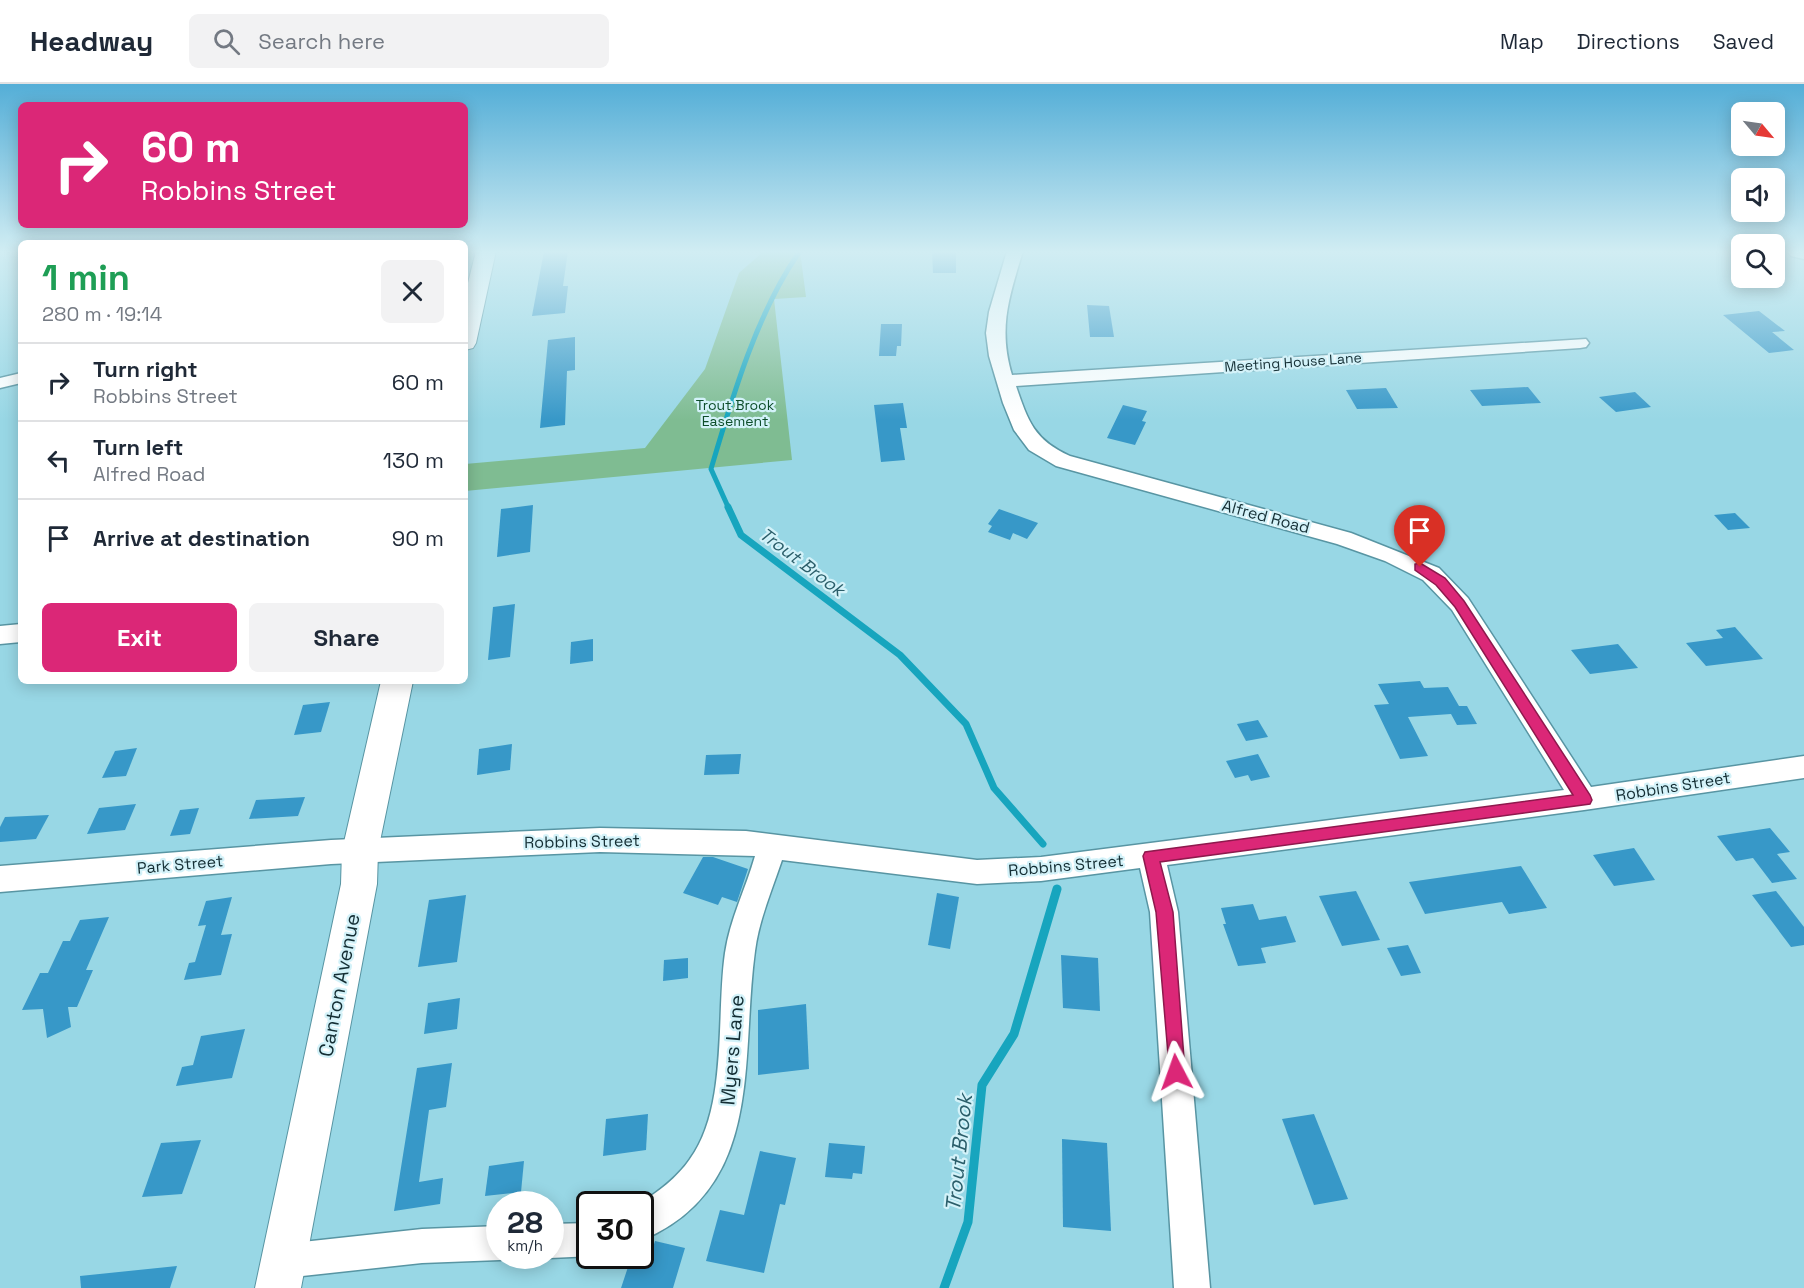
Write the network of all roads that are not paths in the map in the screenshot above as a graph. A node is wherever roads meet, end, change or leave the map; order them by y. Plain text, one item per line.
1 (999, 307) edge
2 (1580, 344) dead end
3 (18, 379) edge
4 (1006, 381) junction
5 (0, 383) edge
6 (18, 633) edge
7 (0, 635) edge
8 (396, 684) edge
9 (1804, 766) edge
10 (1584, 800) junction
11 (772, 846) junction
12 (360, 851) junction
13 (1151, 856) junction
14 (0, 879) edge
15 (654, 1216) edge
16 (486, 1244) edge
17 (281, 1274) edge
18 (1192, 1288) edge

1 - 4 street, Alfred Road
2 - 4 street, Meeting House Lane
3 - 5 street
4 - 10 street, Alfred Road
6 - 7 street
8 - 12 main road, Canton Avenue
9 - 10 street, Robbins Street
10 - 13 street, Robbins Street
11 - 12 street, Robbins Street
11 - 13 street, Robbins Street
11 - 15 street, Myers Lane
12 - 14 street, Park Street
12 - 17 main road, Canton Avenue
13 - 18 street
16 - 17 street

